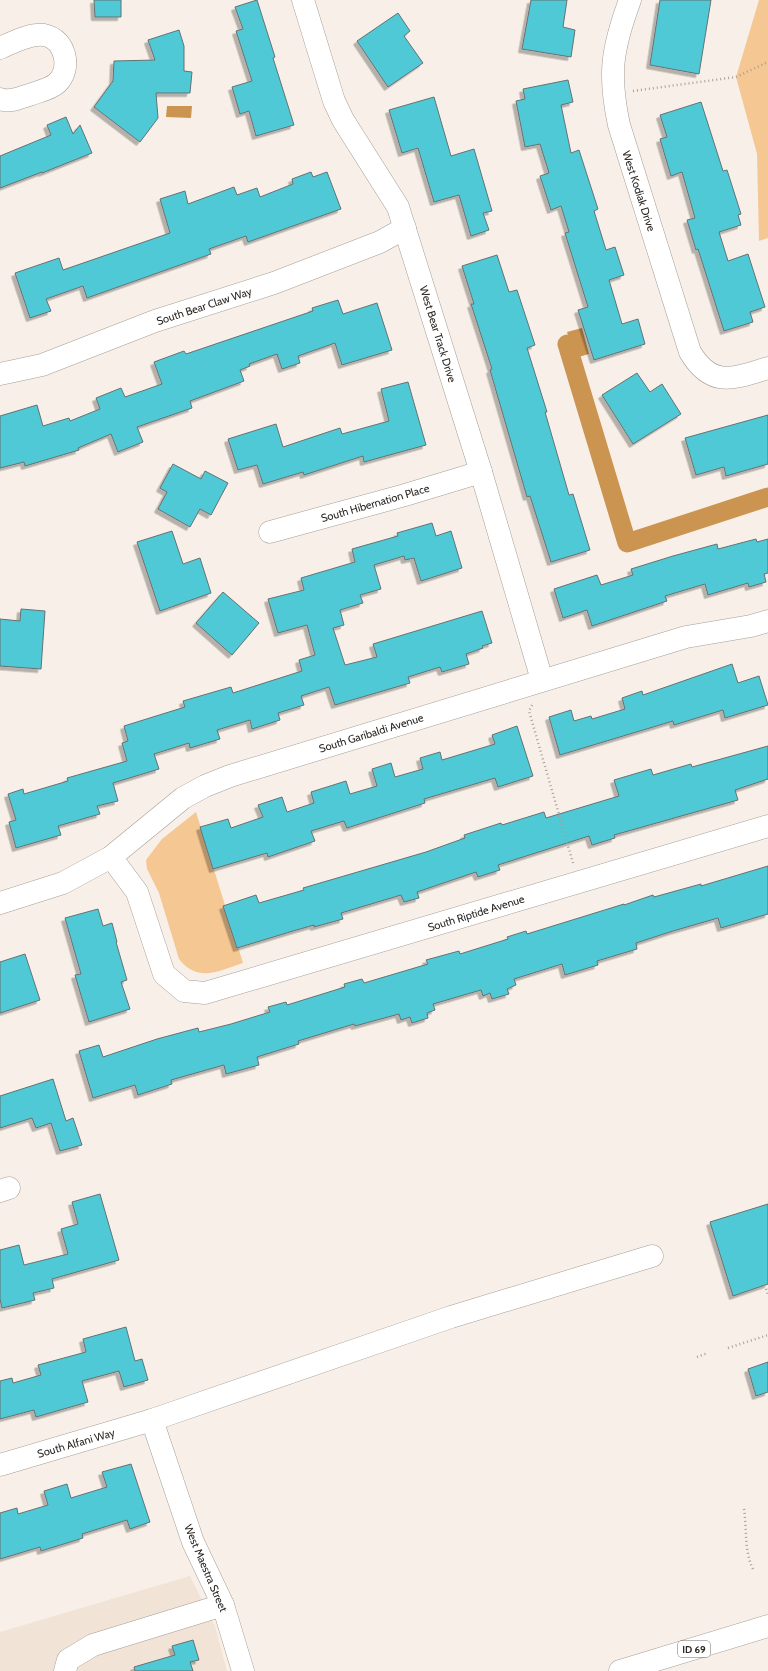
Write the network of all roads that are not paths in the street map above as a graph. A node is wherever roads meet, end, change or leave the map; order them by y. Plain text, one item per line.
1 (303, 0) edge
2 (630, 0) edge
3 (0, 48) edge
4 (0, 99) edge
5 (405, 228) junction
6 (768, 368) edge
7 (0, 374) edge
8 (481, 472) junction
9 (270, 532) dead end
10 (768, 621) edge
11 (542, 680) junction
12 (768, 826) edge
13 (111, 856) junction
14 (0, 903) edge
15 (652, 1256) dead end
16 (152, 1420) junction
17 (0, 1465) edge
18 (222, 1605) junction
19 (768, 1626) edge
20 (65, 1671) edge
21 (243, 1671) edge
22 (620, 1671) edge

1 - 5 street, West Bear Track Drive
2 - 6 street, West Kodiak Drive
3 - 4 street
5 - 7 street, South Bear Claw Way
5 - 8 street, West Bear Track Drive
8 - 9 street, South Hibernation Place
8 - 11 street, West Bear Track Drive
10 - 11 street, South Garibaldi Avenue
11 - 13 street, South Garibaldi Avenue
12 - 13 street, South Riptide Avenue
13 - 14 street, South Garibaldi Avenue
15 - 16 street, South Alfani Way
16 - 17 street, South Alfani Way
16 - 18 street, West Maestra Street
18 - 20 street
18 - 21 street, West Maestra Street
19 - 22 street, ID 69

